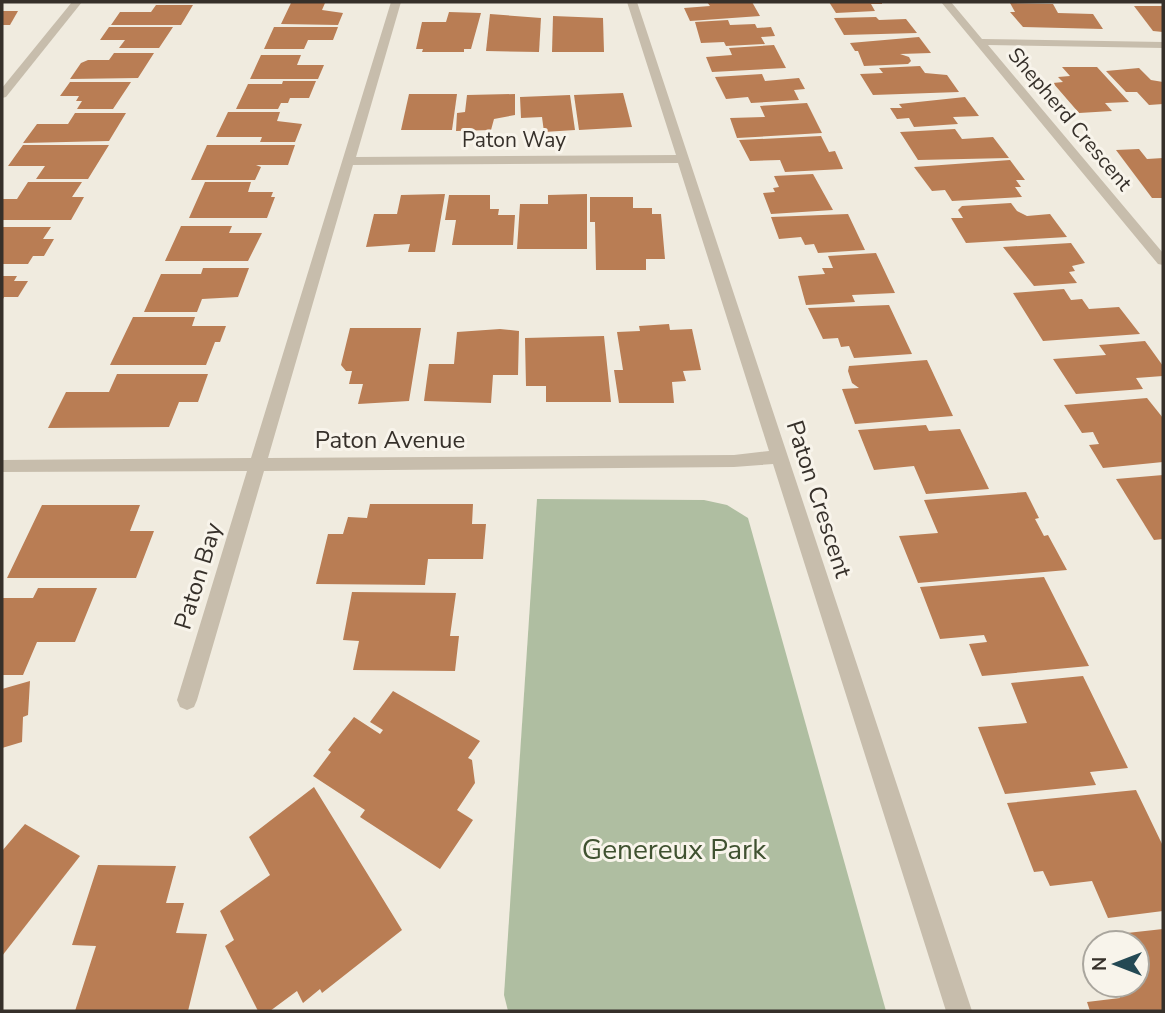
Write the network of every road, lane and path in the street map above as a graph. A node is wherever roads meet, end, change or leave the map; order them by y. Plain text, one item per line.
1 (77, 2) edge
2 (396, 2) edge
3 (632, 2) edge
4 (946, 2) edge
5 (981, 42) junction
6 (1163, 45) edge
7 (2, 95) edge
8 (681, 159) junction
9 (347, 161) junction
10 (1161, 256) edge
11 (778, 457) junction
12 (2, 466) edge
13 (257, 466) junction
14 (187, 700) dead end
15 (959, 1011) edge

1 - 7 street
2 - 9 street
3 - 8 street, Paton Crescent
4 - 5 street, Shepherd Crescent
5 - 6 street
5 - 10 street, Shepherd Crescent
8 - 9 street, Paton Way
8 - 11 street, Paton Crescent
9 - 13 street
11 - 13 street, Paton Avenue
11 - 15 street, Paton Crescent
12 - 13 street, Paton Avenue
13 - 14 street, Paton Bay

